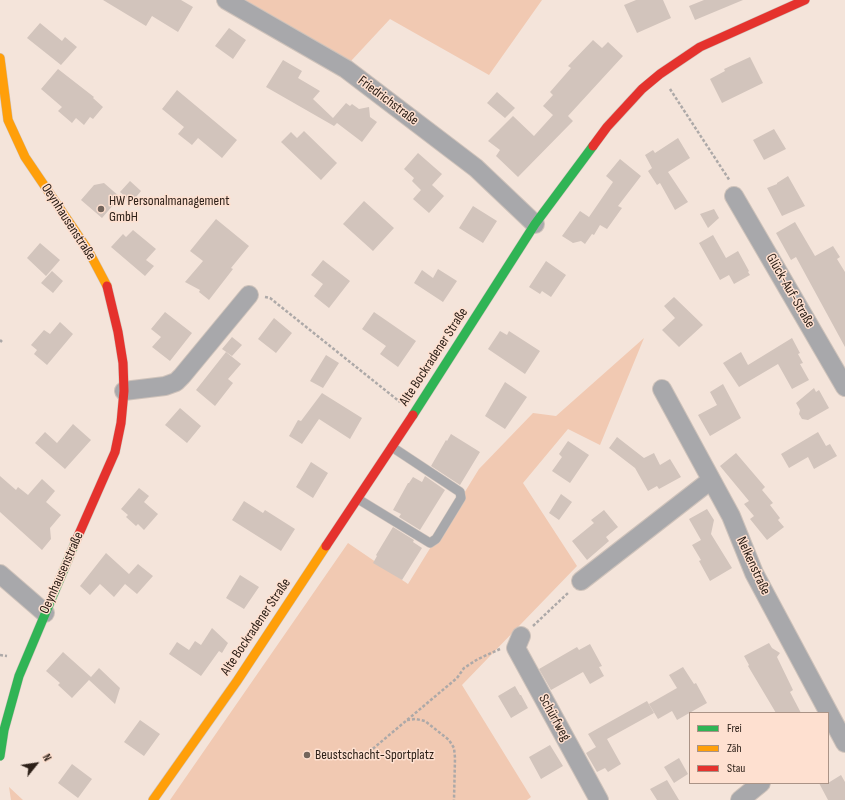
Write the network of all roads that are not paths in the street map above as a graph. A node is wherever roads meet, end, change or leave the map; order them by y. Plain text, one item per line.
1 (226, 0) edge
2 (805, 0) edge
3 (0, 58) edge
4 (734, 196) road end
5 (535, 224) junction
6 (249, 294) road end
7 (844, 382) edge
8 (662, 389) dead end
9 (124, 391) junction
10 (392, 447) junction
11 (712, 480) junction
12 (358, 499) junction
13 (0, 574) edge
14 (581, 581) road end
15 (45, 613) junction
16 (518, 642) road end
17 (836, 723) edge
18 (845, 743) edge
19 (0, 756) edge
20 (760, 784) edge
21 (153, 800) edge
22 (599, 800) edge
23 (740, 800) edge

1 - 5 street, Friedrichstraße
2 - 5 street, Alte Bockradener Straße
3 - 9 street, Oeynhausenstraße
4 - 7 street, Glück-Auf-Straße
5 - 10 street, Alte Bockradener Straße
6 - 9 street
8 - 11 street, Nelkenstraße
9 - 15 street, Oeynhausenstraße
10 - 12 street, Alte Bockradener Straße
10 - 12 lane
11 - 14 street
11 - 17 street, Nelkenstraße
12 - 21 street, Alte Bockradener Straße
13 - 15 street
15 - 19 street, Oeynhausenstraße
16 - 22 street, Schürfweg
17 - 18 street, Nelkenstraße
20 - 23 street

